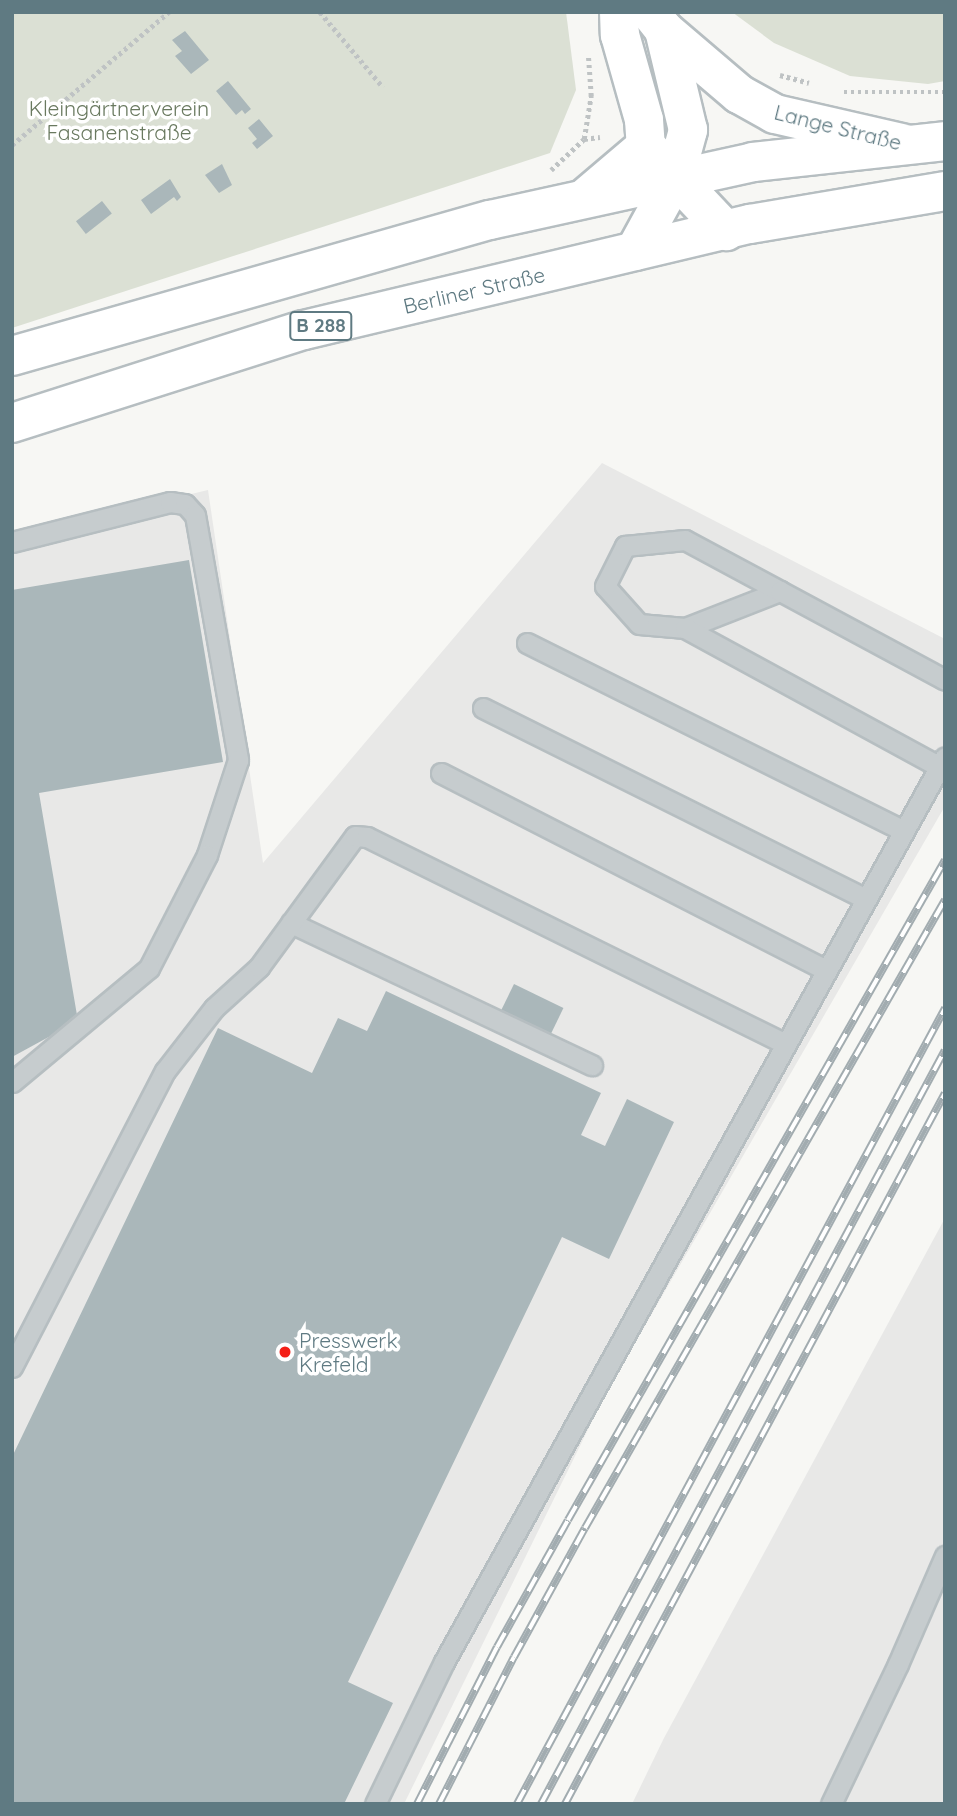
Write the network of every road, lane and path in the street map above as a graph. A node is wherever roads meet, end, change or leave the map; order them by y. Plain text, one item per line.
1 (169, 12) edge
2 (320, 12) edge
3 (619, 12) edge
4 (657, 21) edge
5 (586, 43) dead end
6 (383, 87) dead end
7 (929, 144) edge
8 (12, 145) edge
9 (646, 146) junction
10 (546, 174) dead end
11 (675, 178) junction
12 (945, 191) edge
13 (584, 198) junction
14 (726, 231) junction
15 (635, 251) junction
16 (12, 356) edge
17 (12, 423) edge
18 (12, 542) edge
19 (780, 591) junction
20 (685, 628) junction
21 (527, 643) dead end
22 (945, 680) edge
23 (483, 708) dead end
24 (942, 762) edge
25 (441, 773) dead end
26 (904, 831) junction
27 (866, 899) junction
28 (291, 923) junction
29 (826, 970) junction
30 (785, 1044) junction
31 (592, 1065) dead end
32 (12, 1082) edge
33 (12, 1367) edge
34 (945, 1556) edge
35 (375, 1804) edge
36 (831, 1804) edge

1 - 8 path
2 - 6 path
3 - 9 main road
4 - 7 main road, Lange Straße
4 - 11 main road, Lange Straße
5 - 10 path
7 - 11 main road
9 - 11 main road
9 - 13 main road
11 - 13 main road
11 - 14 main road
11 - 15 main road, Lange Straße
12 - 14 main road, Berliner Straße / B 288
13 - 16 main road
14 - 15 main road, Berliner Straße / B 288
15 - 17 main road, Berliner Straße / B 288
18 - 32 lane
19 - 20 lane
19 - 20 lane
19 - 22 lane
20 - 24 lane
21 - 26 lane
23 - 27 lane
24 - 26 lane
25 - 29 lane
26 - 27 lane
27 - 29 lane
28 - 30 lane
28 - 31 lane
28 - 33 lane
29 - 30 lane
30 - 35 lane
34 - 36 lane

